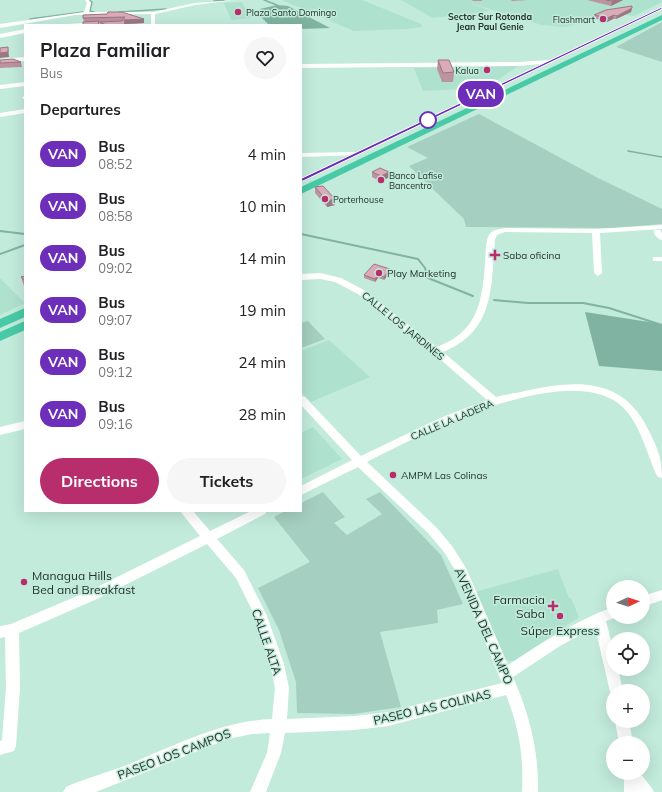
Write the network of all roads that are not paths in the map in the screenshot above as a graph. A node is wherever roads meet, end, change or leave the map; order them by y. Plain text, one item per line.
1 (87, 0) edge
2 (234, 0) edge
3 (207, 1) edge
4 (662, 8) edge
5 (144, 13) junction
6 (153, 13) junction
7 (86, 14) junction
8 (662, 17) edge
9 (131, 20) edge
10 (25, 21) junction
11 (0, 22) edge
12 (81, 24) edge
13 (102, 24) edge
14 (153, 24) edge
15 (0, 26) edge
16 (24, 31) edge
17 (0, 36) edge
18 (24, 59) edge
19 (0, 61) edge
20 (550, 62) junction
21 (519, 64) junction
22 (302, 66) edge
23 (532, 70) junction
24 (24, 84) edge
25 (0, 87) edge
26 (24, 111) edge
27 (0, 115) edge
28 (24, 117) edge
29 (0, 120) edge
30 (389, 138) dead end
31 (358, 153) joint
32 (302, 155) edge
33 (336, 164) dead end
34 (302, 191) edge
35 (596, 231) junction
36 (660, 232) edge
37 (598, 273) dead end
38 (302, 277) edge
39 (24, 312) edge
40 (0, 324) edge
41 (24, 325) edge
42 (0, 337) edge
43 (436, 351) junction
44 (302, 400) edge
45 (494, 401) junction
46 (24, 425) edge
47 (0, 431) edge
48 (360, 462) junction
49 (662, 474) edge
50 (302, 491) edge
51 (187, 512) edge
52 (259, 512) edge
53 (208, 537) junction
54 (662, 595) edge
55 (650, 599) edge
56 (606, 616) edge
57 (599, 618) junction
58 (6, 631) edge
59 (505, 674) junction
60 (614, 684) edge
61 (511, 687) junction
62 (279, 726) junction
63 (0, 748) edge
64 (632, 781) edge
65 (70, 792) edge
66 (258, 792) edge
67 (530, 792) edge
68 (646, 792) edge

1 - 7 street
2 - 3 street
3 - 6 street
4 - 20 highway
5 - 6 street
5 - 7 street
5 - 9 street
6 - 14 street
7 - 10 street
8 - 34 highway
10 - 11 street
10 - 15 street
12 - 13 street
16 - 17 street
18 - 19 street
20 - 21 street
20 - 23 highway
21 - 22 street
21 - 23 street
23 - 30 highway
24 - 25 street
26 - 27 street
28 - 29 street
31 - 32 street
31 - 33 highway
35 - 36 street
35 - 37 street
35 - 43 street
38 - 43 street, CALLE LOS JARDINES
39 - 40 highway
41 - 42 highway
43 - 45 street, CALLE LOS JARDINES
44 - 48 street, AVENIDA DEL CAMPO
45 - 48 street, CALLE LA LADERA
45 - 49 street, CALLE LA LADERA
46 - 47 street
48 - 50 street, CALLE LA LADERA
48 - 59 street, AVENIDA DEL CAMPO
51 - 53 street, CALLE ALTA
52 - 53 street
53 - 58 street
53 - 62 street, CALLE ALTA
54 - 55 street
56 - 57 street
57 - 59 street
57 - 60 street
58 - 63 street
59 - 61 street, AVENIDA DEL CAMPO
61 - 62 street, PASEO LAS COLINAS
61 - 67 street, AVENIDA DEL CAMPO
62 - 65 street, PASEO LOS CAMPOS
62 - 66 street, CALLE ALTA
64 - 68 street

